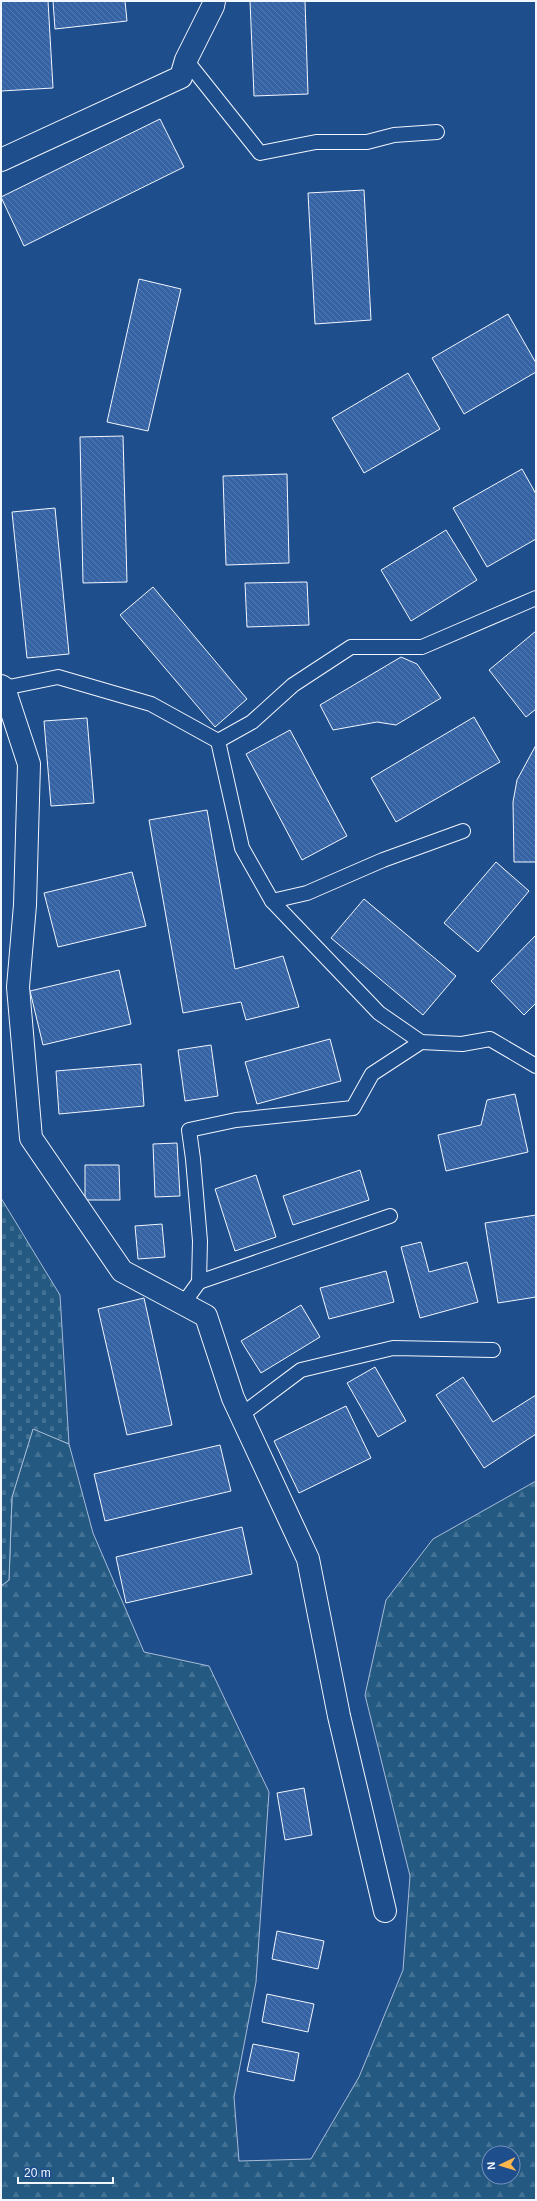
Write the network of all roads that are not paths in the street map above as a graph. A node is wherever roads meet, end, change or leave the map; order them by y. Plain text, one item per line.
1 (214, 1) edge
2 (186, 60) junction
3 (437, 132) dead end
4 (1, 160) edge
5 (536, 598) edge
6 (3, 687) edge
7 (218, 741) junction
8 (463, 831) dead end
9 (272, 901) junction
10 (420, 1042) junction
11 (536, 1066) edge
12 (390, 1216) dead end
13 (199, 1282) junction
14 (183, 1304) junction
15 (492, 1350) dead end
16 (241, 1415) junction
17 (385, 1911) dead end

1 - 2 street
2 - 3 lane
2 - 4 street
5 - 7 lane
6 - 7 lane
6 - 14 street
7 - 9 lane
8 - 9 lane
9 - 10 lane
10 - 11 lane
10 - 13 lane
12 - 13 lane
13 - 14 lane
14 - 16 street
15 - 16 lane
16 - 17 street

